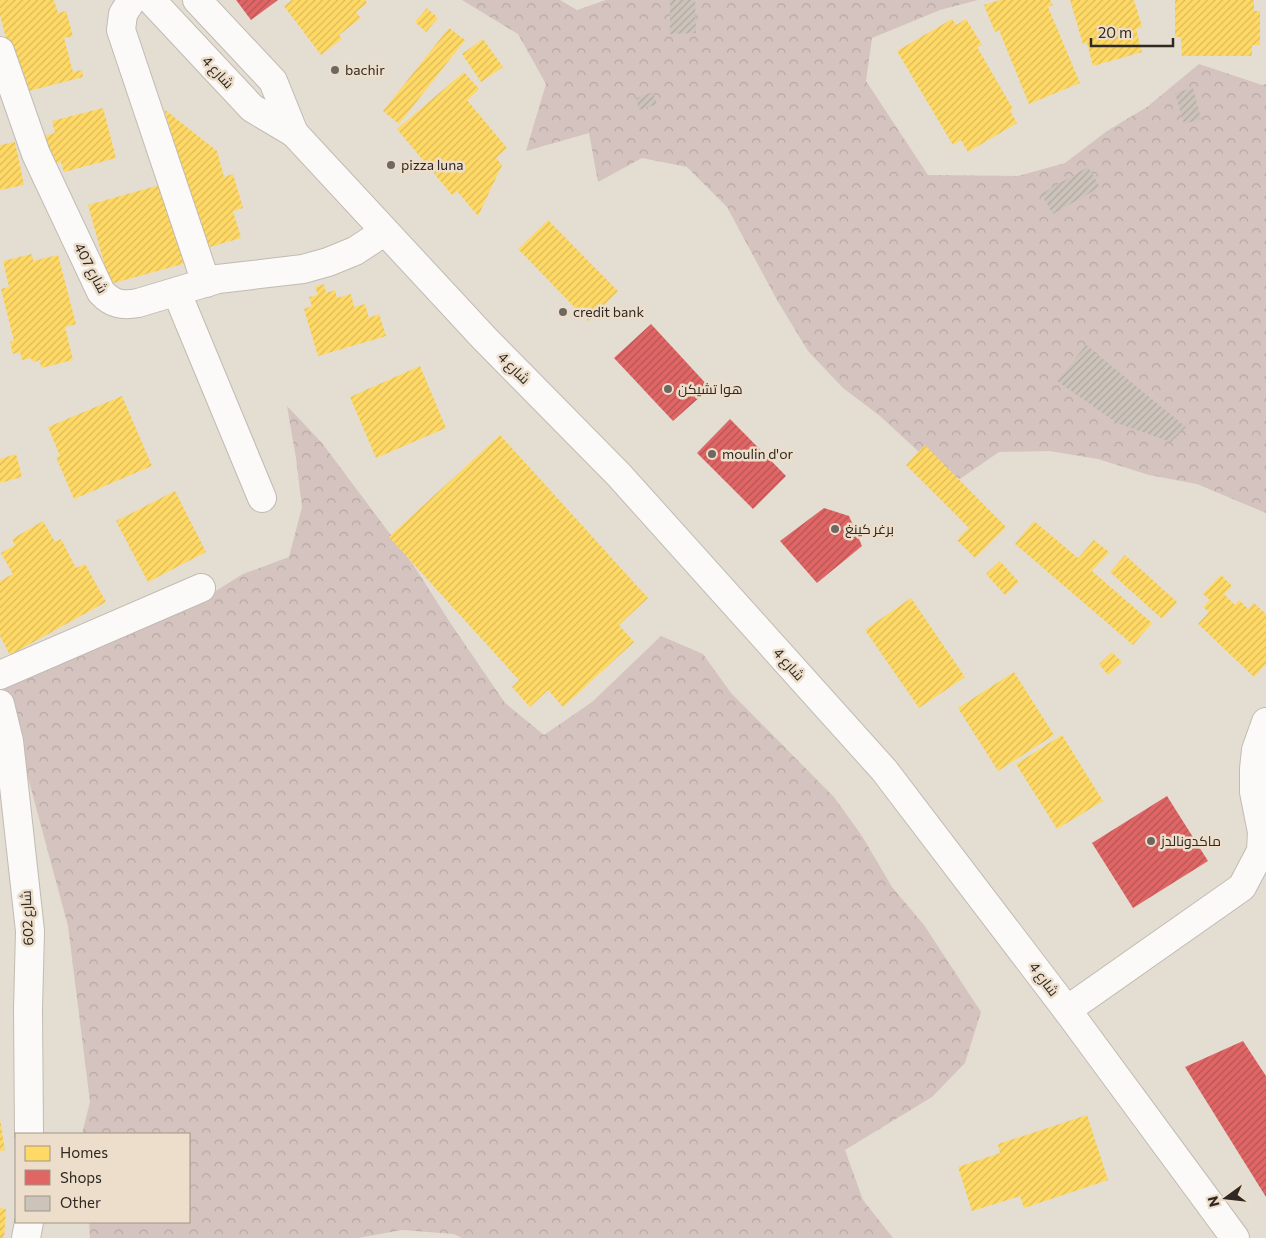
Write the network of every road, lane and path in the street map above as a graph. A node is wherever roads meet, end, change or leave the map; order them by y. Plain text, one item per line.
1 (132, 0) edge
2 (151, 0) edge
3 (197, 0) edge
4 (0, 51) edge
5 (294, 133) junction
6 (384, 232) junction
7 (206, 283) junction
8 (177, 292) junction
9 (262, 498) dead end
10 (201, 588) dead end
11 (0, 675) edge
12 (0, 704) edge
13 (1266, 722) edge
14 (10, 839) edge
15 (1067, 1010) junction
16 (29, 1133) edge
17 (29, 1223) edge
18 (26, 1238) edge
19 (1235, 1238) edge

1 - 7 street
2 - 5 street, شارع 4
3 - 5 street, شارع 4
4 - 8 street, شارع 407
5 - 6 street, شارع 4
6 - 7 street, شارع 407
6 - 15 street, شارع 4
7 - 8 street, شارع 407
8 - 9 street
10 - 11 street
12 - 14 street, شارع 602
13 - 15 street
14 - 16 street, شارع 602
15 - 19 street, شارع 4
17 - 18 street

